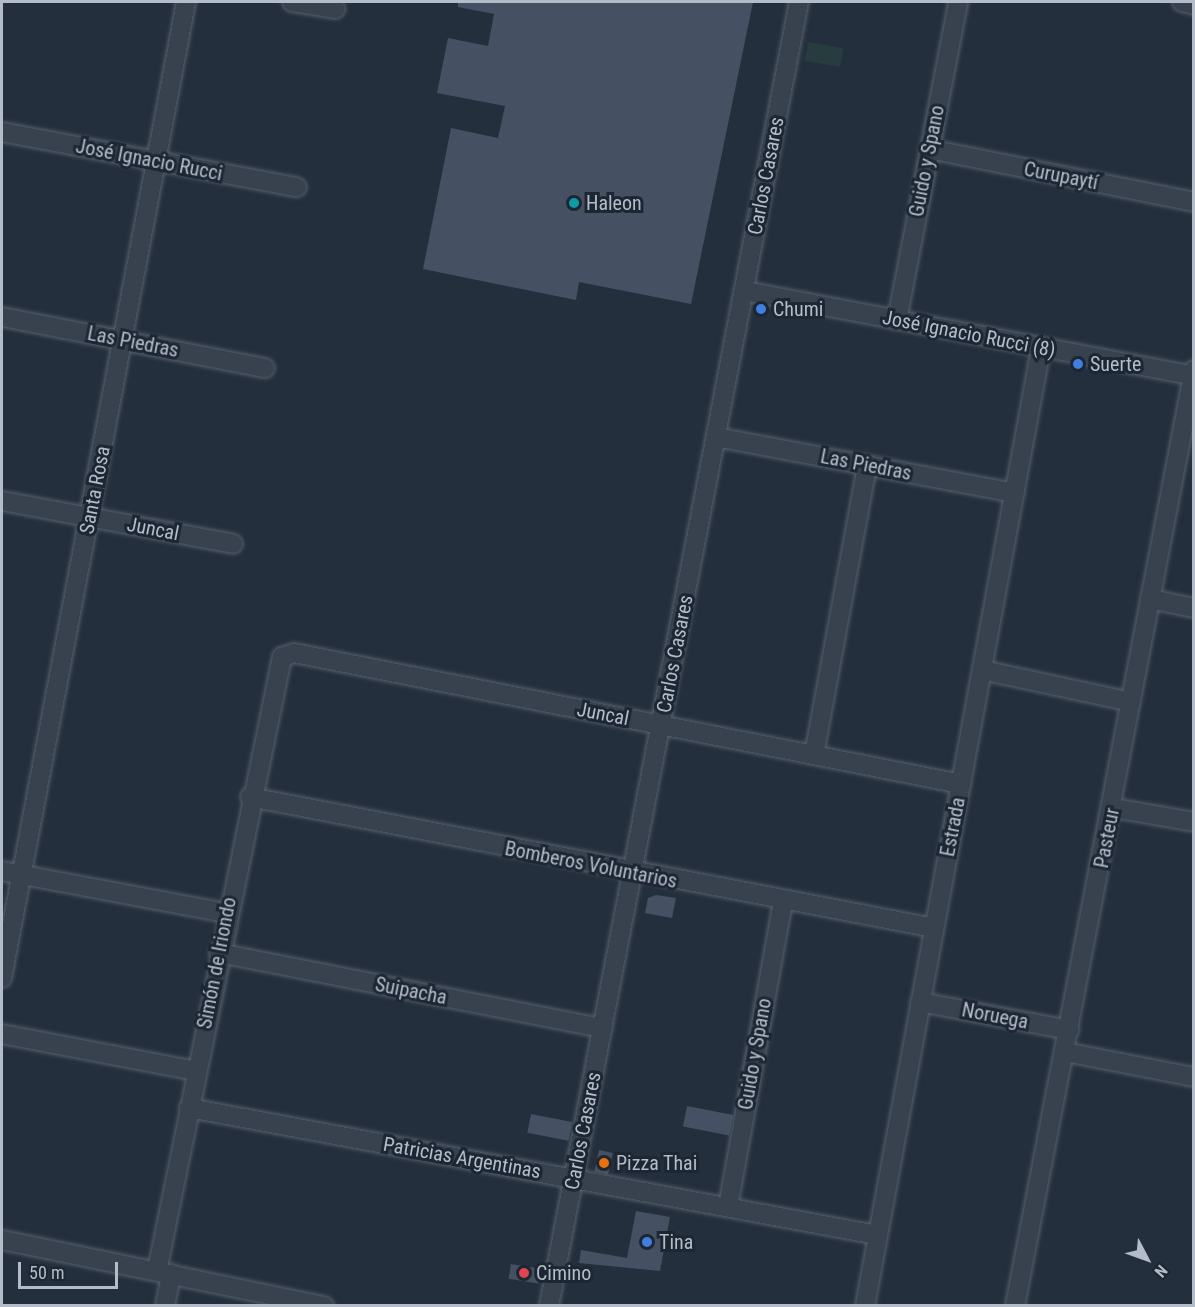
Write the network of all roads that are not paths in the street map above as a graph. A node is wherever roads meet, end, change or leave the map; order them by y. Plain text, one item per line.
1 (186, 2) edge
2 (292, 2) edge
3 (799, 2) edge
4 (958, 2) edge
5 (1182, 2) edge
6 (1194, 4) edge
7 (335, 9) dead end
8 (2, 132) edge
9 (929, 149) junction
10 (156, 161) junction
11 (297, 187) dead end
12 (1194, 202) edge
13 (745, 291) junction
14 (2, 317) edge
15 (897, 320) junction
16 (123, 340) junction
17 (1041, 348) junction
18 (265, 368) dead end
19 (1193, 374) edge
20 (716, 437) junction
21 (867, 465) junction
22 (1015, 493) junction
23 (2, 501) edge
24 (91, 516) junction
25 (233, 544) dead end
26 (1150, 599) junction
27 (1194, 608) edge
28 (282, 657) joint
29 (982, 670) junction
30 (1131, 702) junction
31 (661, 725) junction
32 (814, 755) junction
33 (961, 784) junction
34 (250, 797) junction
35 (1113, 808) junction
36 (1194, 822) edge
37 (2, 871) edge
38 (632, 874) junction
39 (21, 875) junction
40 (783, 900) junction
41 (227, 914) junction
42 (934, 927) junction
43 (219, 953) junction
44 (2, 978) edge
45 (920, 1002) junction
46 (603, 1028) junction
47 (1069, 1030) junction
48 (2, 1034) edge
49 (1065, 1052) junction
50 (196, 1071) junction
51 (1194, 1077) edge
52 (189, 1108) junction
53 (574, 1178) junction
54 (728, 1207) junction
55 (877, 1235) junction
56 (2, 1240) edge
57 (164, 1273) junction
58 (165, 1305) edge
59 (324, 1305) edge
60 (549, 1305) edge
61 (865, 1305) edge
62 (1016, 1305) edge

1 - 10 street, Santa Rosa
2 - 7 street
3 - 13 street, Carlos Casares
4 - 9 street, Guido y Spano
5 - 6 street
8 - 10 street, José Ignacio Rucci
9 - 12 street, Curupaytí
9 - 15 street, Guido y Spano
10 - 11 street, José Ignacio Rucci
10 - 16 street, Santa Rosa
13 - 15 street, José Ignacio Rucci (8)
13 - 20 street, Carlos Casares
14 - 16 street, Las Piedras
15 - 17 street, José Ignacio Rucci (8)
16 - 18 street, Las Piedras
16 - 24 street, Santa Rosa
17 - 19 street, José Ignacio Rucci (8)
17 - 22 street, Estrada
19 - 26 street, Pasteur
20 - 21 street, Las Piedras
20 - 31 street, Carlos Casares
21 - 22 street, Las Piedras
21 - 32 street
22 - 29 street, Estrada
23 - 24 street, Juncal
24 - 25 street, Juncal
24 - 39 street, Santa Rosa
26 - 27 street
26 - 30 street, Pasteur
28 - 31 street, Juncal
28 - 34 street, Simón de Iriondo
29 - 30 street
29 - 33 street, Estrada
30 - 35 street, Pasteur
31 - 32 street, Juncal
31 - 38 street, Carlos Casares
32 - 33 street, Juncal
33 - 42 street, Estrada
34 - 38 street, Bomberos Voluntarios
34 - 41 street, Simón de Iriondo
35 - 36 street
35 - 47 street, Pasteur
37 - 39 street
38 - 40 street, Bomberos Voluntarios
38 - 46 street, Carlos Casares
39 - 41 street
39 - 44 street, Santa Rosa
40 - 42 street, Bomberos Voluntarios
40 - 54 street, Guido y Spano
41 - 43 street, Simón de Iriondo
42 - 45 street, Estrada
43 - 46 street, Suipacha
43 - 50 street, Simón de Iriondo
45 - 47 street, Noruega
45 - 55 street, Estrada
46 - 53 street, Carlos Casares
47 - 49 street, Pasteur
48 - 50 street
49 - 51 street
49 - 62 street, Pasteur
50 - 52 street, Simón de Iriondo
52 - 53 street, Patricias Argentinas
52 - 57 street, Simón de Iriondo
53 - 54 street, Patricias Argentinas
53 - 60 street, Carlos Casares
54 - 55 street, Patricias Argentinas
55 - 61 street, Estrada
56 - 57 street
57 - 58 street, Simón de Iriondo
57 - 59 street

